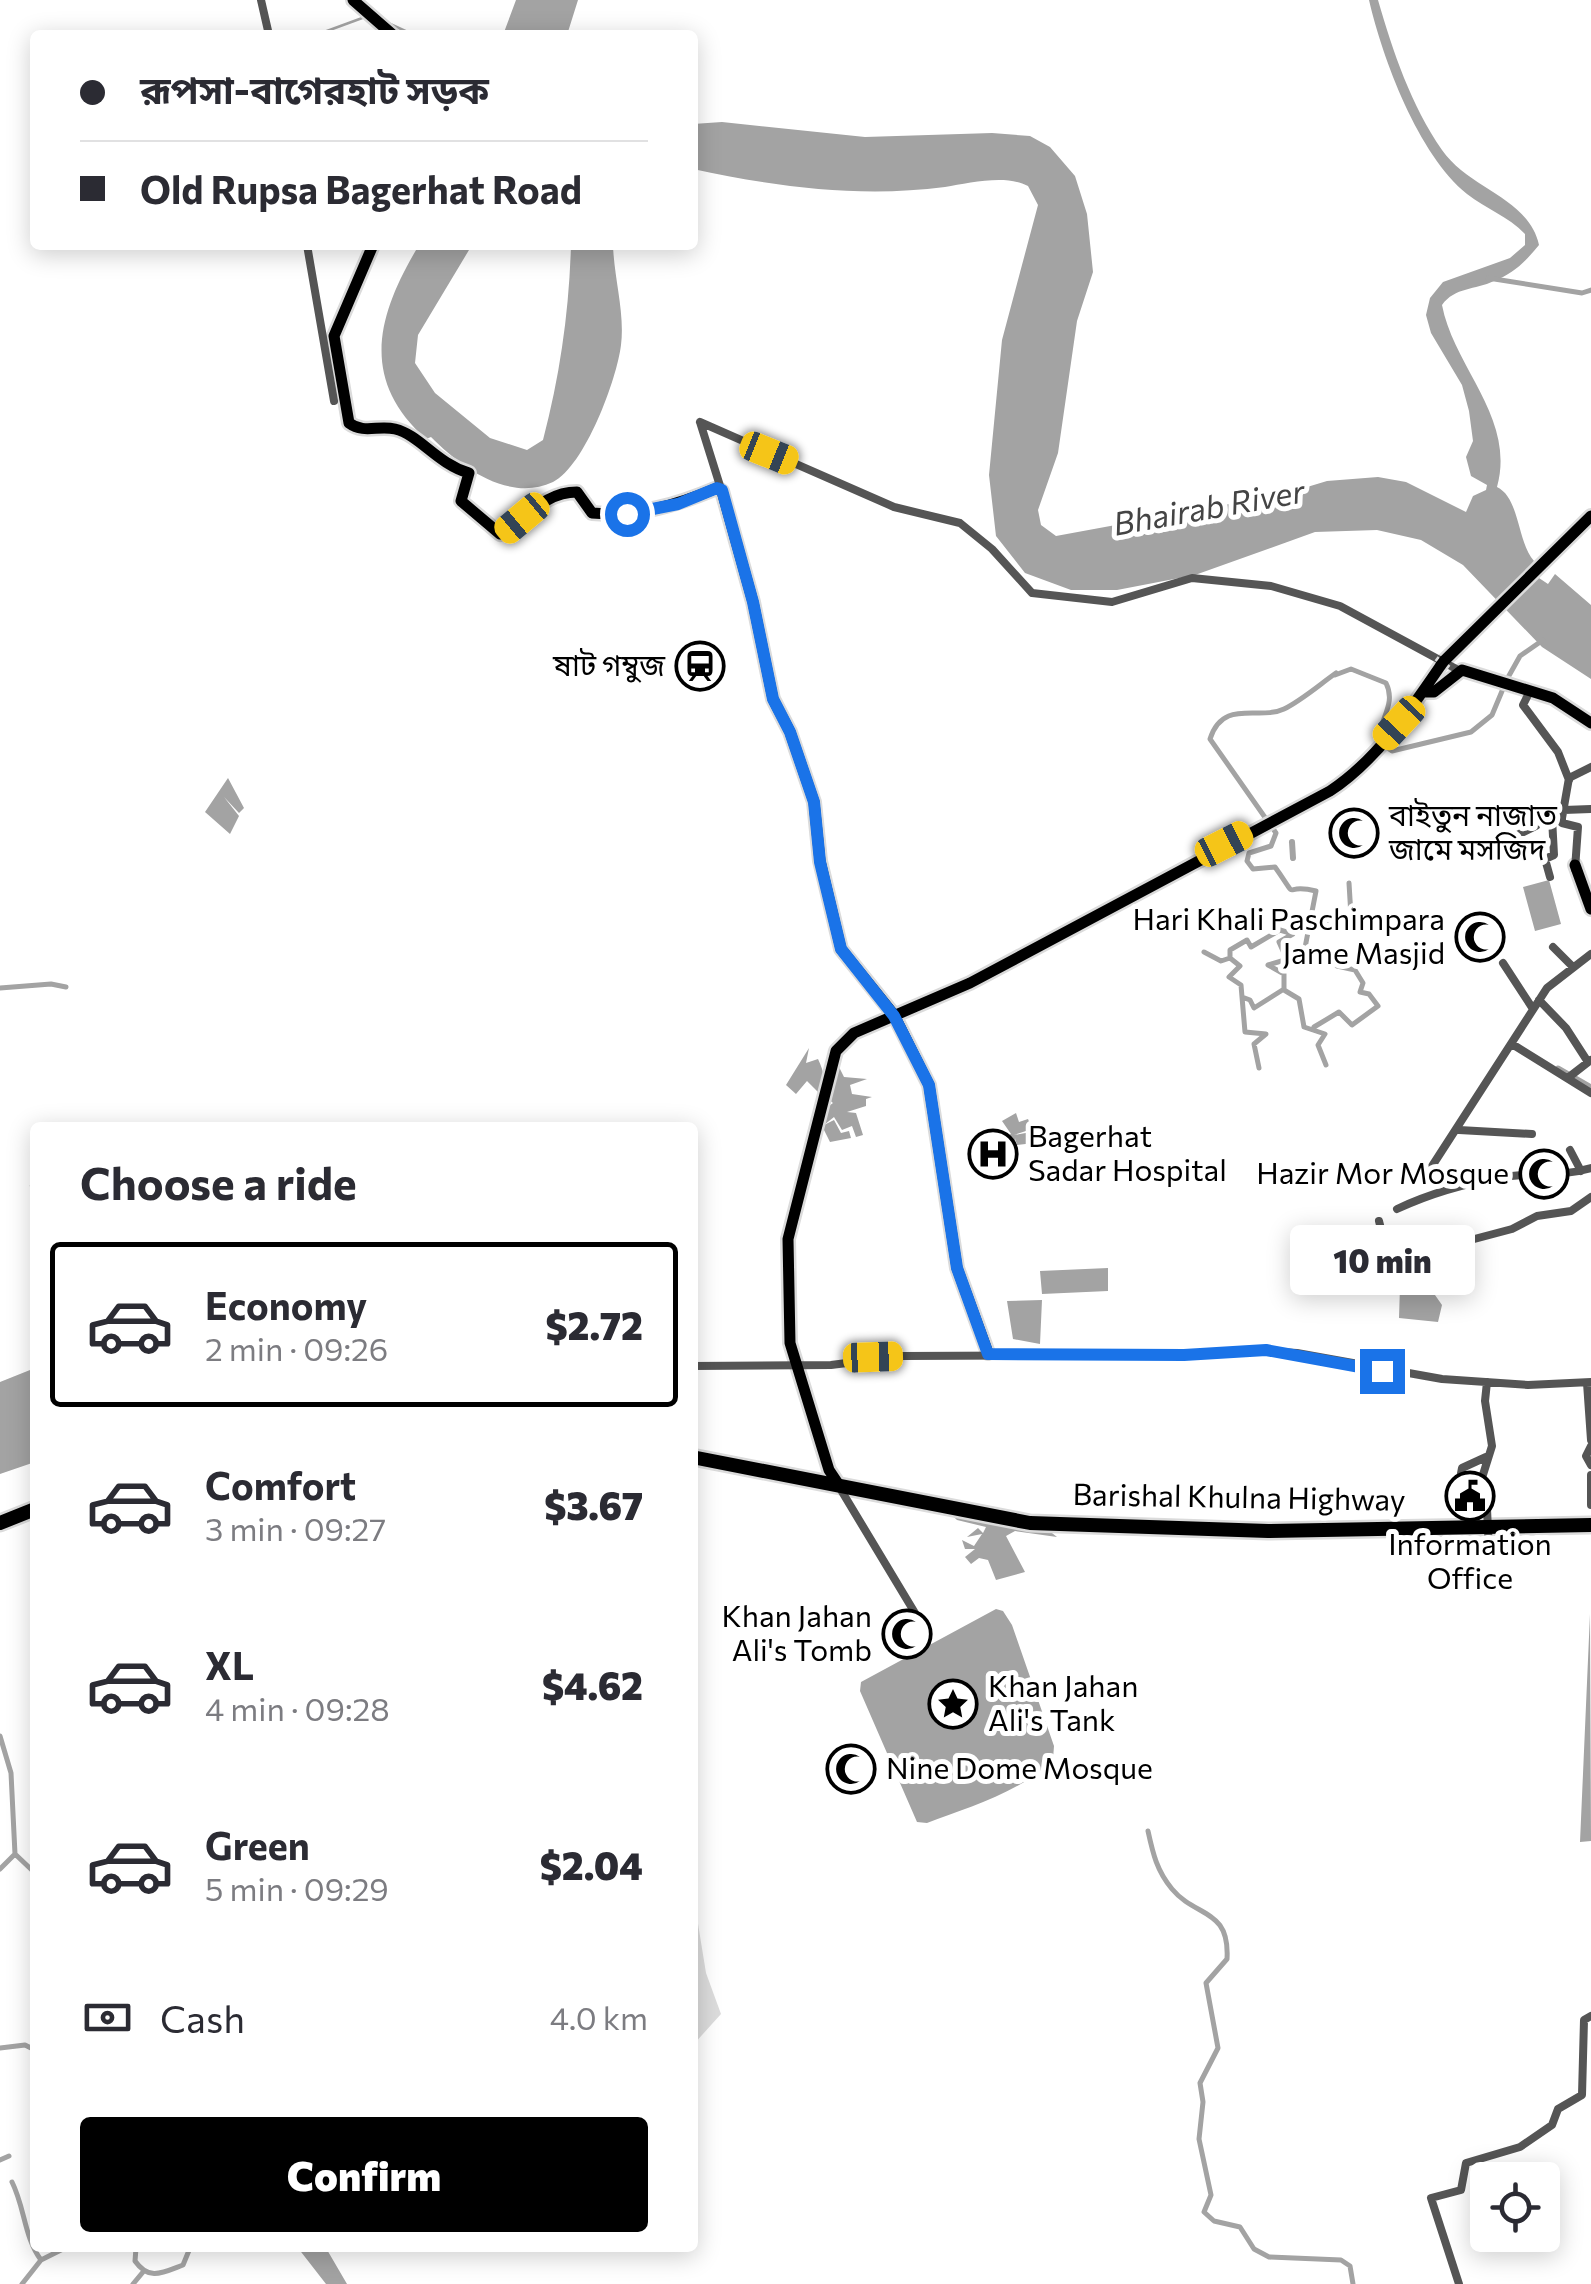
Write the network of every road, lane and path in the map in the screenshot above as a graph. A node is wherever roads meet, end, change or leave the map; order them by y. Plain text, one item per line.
1 (261, 0) edge
2 (354, 0) edge
3 (268, 30) edge
4 (388, 30) edge
5 (308, 250) edge
6 (371, 250) edge
7 (334, 401) dead end
8 (721, 489) junction
9 (1591, 516) edge
10 (1460, 671) junction
11 (1530, 691) junction
12 (1423, 692) junction
13 (1591, 722) edge
14 (1591, 767) edge
15 (1591, 809) edge
16 (1559, 814) junction
17 (1536, 826) dead end
18 (1488, 849) dead end
19 (1575, 864) junction
20 (1550, 877) dead end
21 (1591, 893) edge
22 (1591, 908) edge
23 (1553, 947) dead end
24 (1591, 954) edge
25 (1503, 963) dead end
26 (1573, 968) junction
27 (1540, 1000) junction
28 (1533, 1009) junction
29 (894, 1016) junction
30 (1512, 1044) junction
31 (1590, 1061) edge
32 (1568, 1077) junction
33 (1591, 1092) edge
34 (1459, 1130) junction
35 (1532, 1134) dead end
36 (1570, 1150) dead end
37 (1591, 1168) edge
38 (1581, 1170) junction
39 (1425, 1176) dead end
40 (1591, 1197) edge
41 (1397, 1209) dead end
42 (1379, 1221) dead end
43 (988, 1354) junction
44 (698, 1365) edge
45 (797, 1366) junction
46 (1487, 1382) junction
47 (1589, 1382) edge
48 (1591, 1443) edge
49 (1486, 1457) junction
50 (698, 1458) edge
51 (1591, 1465) edge
52 (1591, 1474) edge
53 (839, 1484) junction
54 (1457, 1494) dead end
55 (1591, 1506) edge
56 (30, 1510) edge
57 (0, 1523) edge
58 (1591, 1525) edge
59 (1486, 1527) junction
60 (1488, 1550) dead end
61 (915, 1613) dead end
62 (1591, 2016) edge
63 (1458, 2284) edge

1 - 3 street
2 - 4 main road
5 - 7 street
6 - 8 main road
8 - 10 street
8 - 29 main road
9 - 12 main road
10 - 11 main road
10 - 12 main road
11 - 13 main road
11 - 16 street
12 - 29 main road
14 - 16 street
15 - 16 street
16 - 19 street
16 - 20 street
17 - 18 street
19 - 21 street
19 - 22 main road
23 - 26 street
24 - 26 street
25 - 28 street
26 - 27 street
27 - 28 street
27 - 31 street
28 - 30 street
29 - 43 main road
29 - 45 main road
30 - 32 street
30 - 34 street
31 - 32 street
32 - 33 street
34 - 35 street
34 - 39 street
36 - 38 street
37 - 38 street
38 - 41 street
40 - 42 street
43 - 45 street
43 - 46 street
44 - 45 street
45 - 53 main road
46 - 47 street
46 - 49 street
47 - 48 street
48 - 51 street
49 - 54 street
49 - 59 street
50 - 53 highway, Barishal Khulna Highway
52 - 55 street
53 - 59 highway, Barishal Khulna Highway
53 - 61 street
56 - 57 highway
58 - 59 highway, Barishal Khulna Highway
59 - 60 street
62 - 63 street

